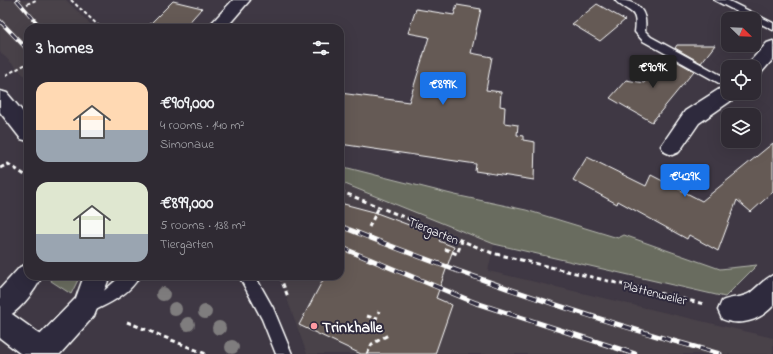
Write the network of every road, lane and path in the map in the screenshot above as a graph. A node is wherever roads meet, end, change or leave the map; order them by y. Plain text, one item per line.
1 (36, 0) edge
2 (71, 0) edge
3 (242, 0) edge
4 (620, 0) edge
5 (719, 0) edge
6 (27, 4) dead end
7 (97, 24) edge
8 (220, 24) edge
9 (773, 26) edge
10 (773, 46) edge
11 (761, 60) edge
12 (24, 65) edge
13 (0, 78) edge
14 (721, 80) edge
15 (0, 98) edge
16 (721, 98) edge
17 (24, 127) edge
18 (672, 146) dead end
19 (0, 168) edge
20 (24, 174) edge
21 (344, 193) edge
22 (379, 207) junction
23 (369, 227) dead end
24 (462, 241) junction
25 (445, 249) dead end
26 (530, 262) joint
27 (24, 280) edge
28 (95, 280) edge
29 (127, 280) edge
30 (249, 280) edge
31 (773, 288) edge
32 (85, 307) junction
33 (0, 308) edge
34 (731, 310) joint
35 (379, 311) dead end
36 (367, 316) dead end
37 (0, 321) edge
38 (127, 322) dead end
39 (390, 334) dead end
40 (42, 354) edge
41 (206, 354) edge
42 (284, 354) edge
43 (367, 354) edge

1 - 6 path
2 - 7 path
3 - 8 street
4 - 14 lane
5 - 9 lane
10 - 11 street
12 - 13 path
15 - 17 street
16 - 18 street
19 - 20 path
21 - 22 path, Tiergarten
22 - 23 path
22 - 24 path, Tiergarten
24 - 25 path
24 - 26 path, Tiergarten
26 - 34 path, Plattenweiler
27 - 33 street
28 - 32 street
29 - 32 lane
30 - 42 lane
31 - 34 street
32 - 40 street
35 - 36 path
37 - 40 street
38 - 41 path
39 - 43 path

